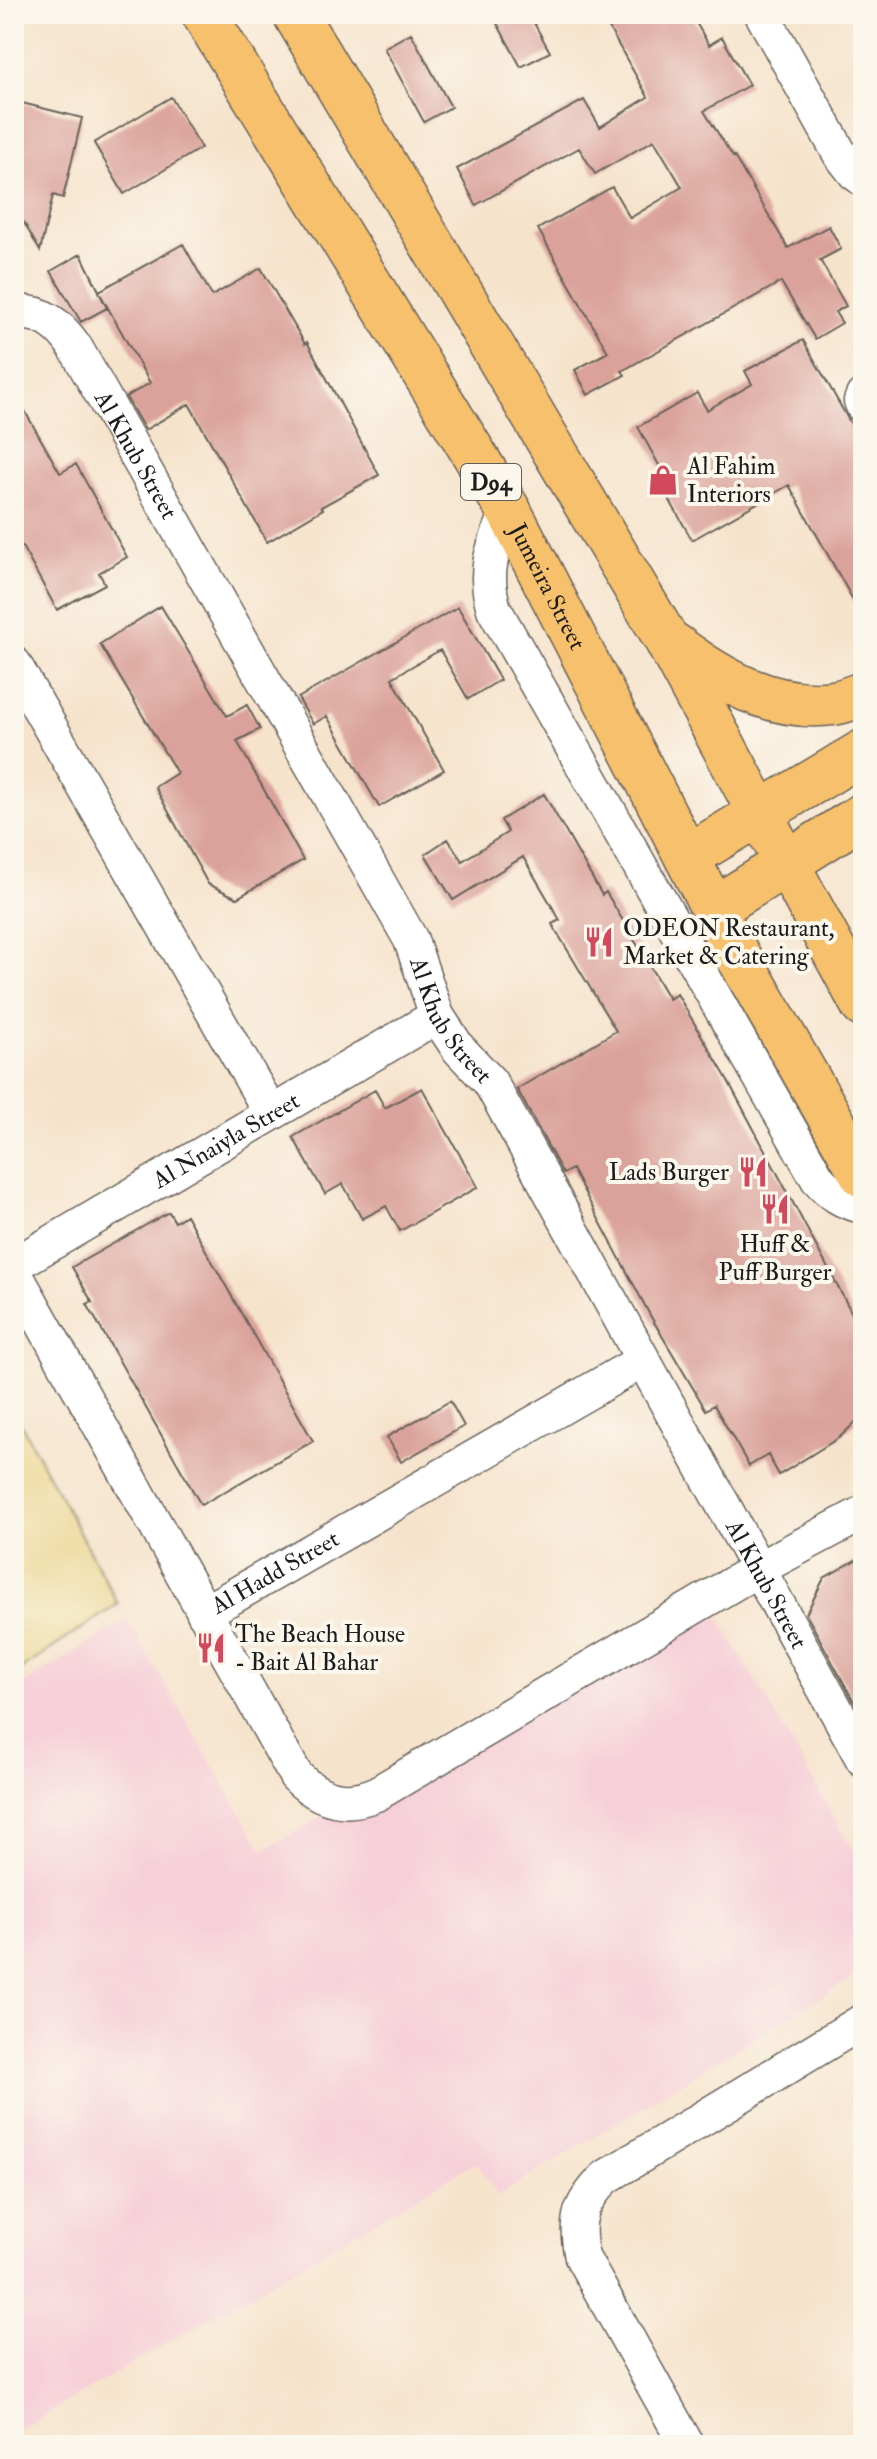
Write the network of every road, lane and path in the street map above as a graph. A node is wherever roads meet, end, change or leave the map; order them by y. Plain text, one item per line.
1 (204, 14) edge
2 (295, 14) edge
3 (762, 14) edge
4 (863, 179) edge
5 (14, 313) edge
6 (863, 396) edge
7 (863, 406) edge
8 (509, 511) junction
9 (666, 639) junction
10 (14, 664) edge
11 (863, 694) edge
12 (863, 752) edge
13 (760, 812) junction
14 (863, 815) edge
15 (687, 857) junction
16 (787, 862) junction
17 (714, 909) junction
18 (863, 1005) edge
19 (437, 1016) junction
20 (271, 1113) junction
21 (863, 1175) edge
22 (863, 1206) edge
23 (14, 1265) edge
24 (14, 1272) edge
25 (642, 1361) junction
26 (863, 1513) edge
27 (758, 1569) junction
28 (204, 1613) junction
29 (863, 1759) edge
30 (863, 2021) edge
31 (687, 2445) edge

1 - 8 main road, Jumeira Street / D94
2 - 9 main road, D94
3 - 4 street
5 - 19 street, Al Khub Street
6 - 7 street
8 - 15 main road, Jumeira Street / D94
8 - 22 street
9 - 11 main road
9 - 13 main road, D94
10 - 20 street
12 - 13 main road
13 - 15 main road
13 - 16 main road, D94
14 - 16 main road
15 - 17 main road, Jumeira Street / D94
16 - 17 main road
16 - 18 main road, D94
17 - 21 main road, Jumeira Street / D94
19 - 20 street, Al Nnaiyla Street
19 - 25 street, Al Khub Street
20 - 23 street, Al Nnaiyla Street
24 - 28 street, Al Hadd Street
25 - 27 street, Al Khub Street
25 - 28 street, Al Hadd Street
26 - 27 street
27 - 28 street
27 - 29 street, Al Khub Street
30 - 31 street

